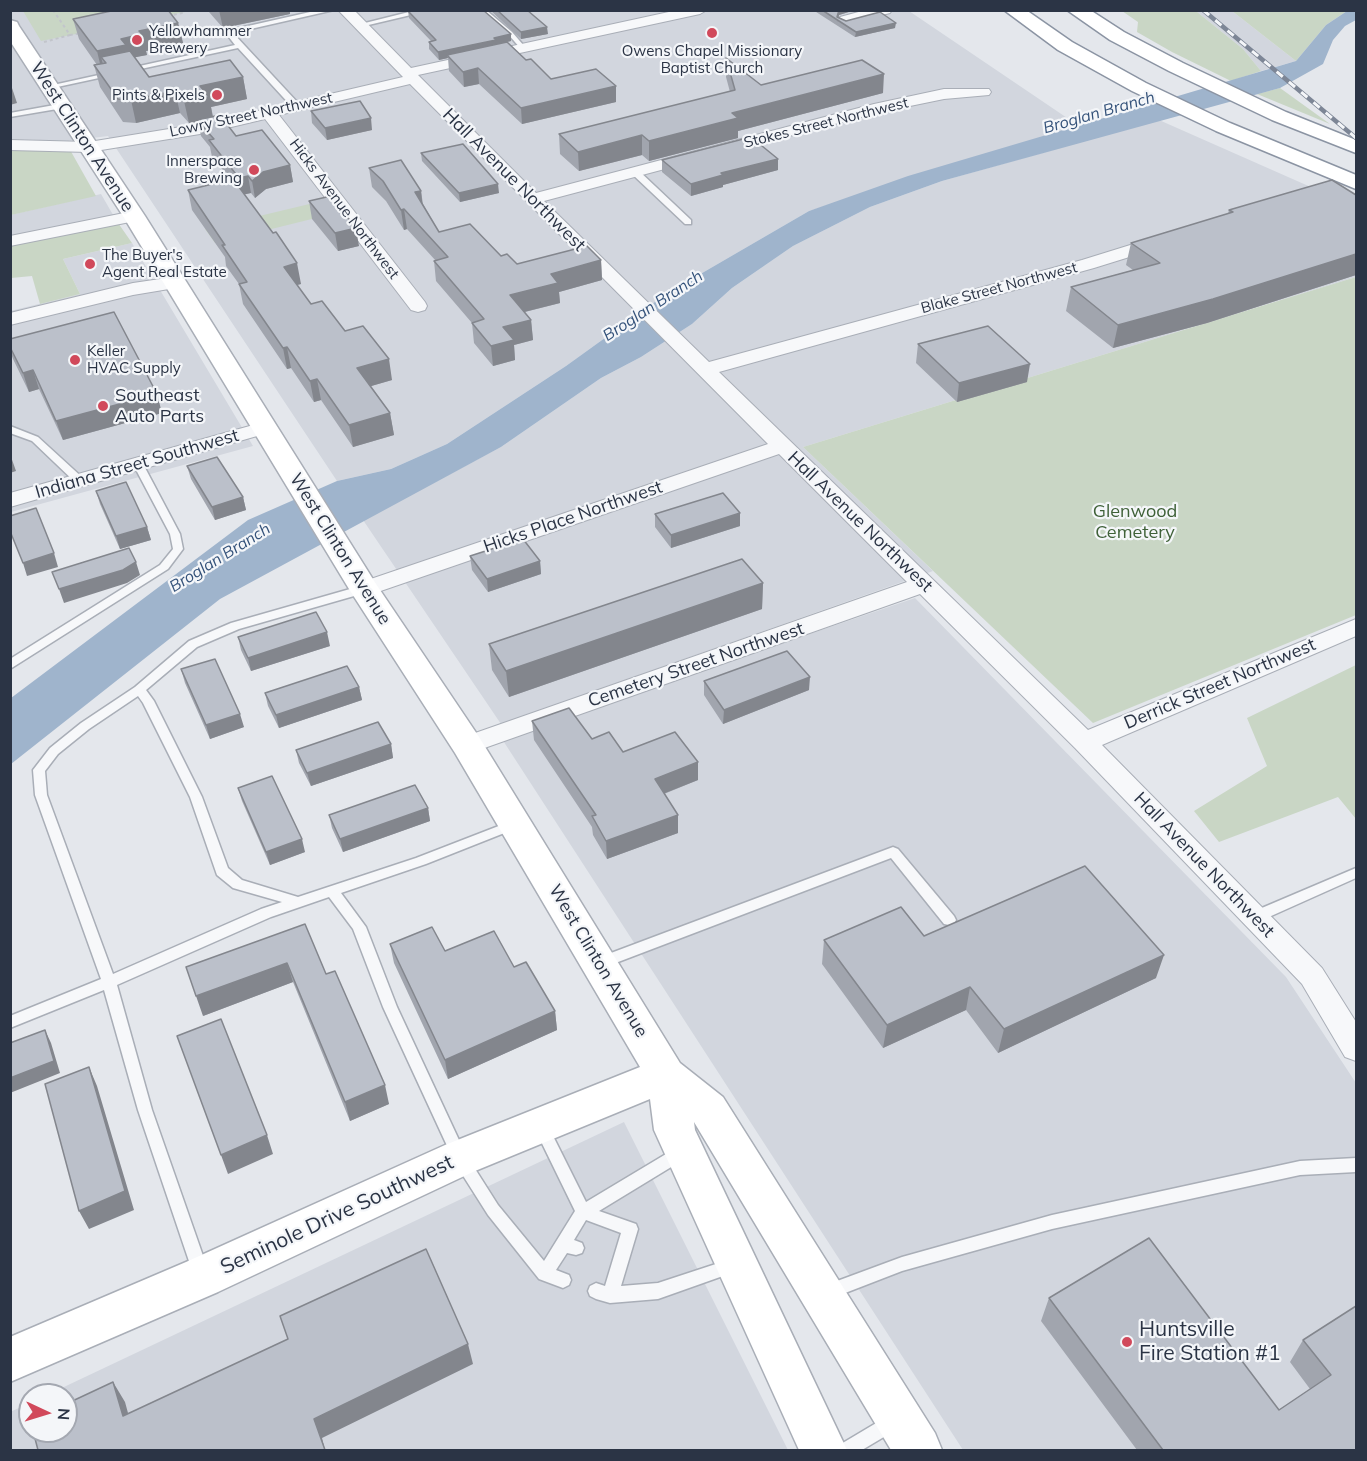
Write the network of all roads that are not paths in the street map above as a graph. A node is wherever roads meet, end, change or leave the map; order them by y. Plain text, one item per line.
1 (331, 10) edge
2 (345, 10) edge
3 (429, 10) edge
4 (481, 10) edge
5 (700, 10) edge
6 (885, 10) edge
7 (1013, 10) edge
8 (1076, 10) edge
9 (845, 20) edge
10 (360, 25) junction
11 (10, 26) edge
12 (240, 46) junction
13 (524, 48) junction
14 (410, 76) junction
15 (983, 92) dead end
16 (54, 96) junction
17 (296, 106) junction
18 (269, 113) junction
19 (10, 115) edge
20 (10, 145) edge
21 (89, 147) junction
22 (1356, 147) edge
23 (635, 172) junction
24 (1356, 183) edge
25 (532, 199) junction
26 (134, 216) junction
27 (688, 222) dead end
28 (1178, 236) edge
29 (10, 241) edge
30 (174, 283) junction
31 (418, 306) dead end
32 (10, 319) edge
33 (706, 369) junction
34 (264, 428) junction
35 (10, 429) edge
36 (782, 446) junction
37 (138, 464) junction
38 (80, 481) junction
39 (10, 500) edge
40 (925, 584) junction
41 (364, 589) junction
42 (1356, 627) edge
43 (10, 665) edge
44 (139, 690) junction
45 (1084, 742) junction
46 (467, 745) junction
47 (514, 825) junction
48 (1356, 873) edge
49 (332, 891) junction
50 (298, 902) junction
51 (1255, 917) junction
52 (949, 920) dead end
53 (599, 963) junction
54 (109, 982) junction
55 (10, 1022) edge
56 (1356, 1048) edge
57 (666, 1075) junction
58 (540, 1126) junction
59 (684, 1151) junction
60 (460, 1158) junction
61 (1356, 1165) edge
62 (583, 1212) junction
63 (737, 1263) junction
64 (545, 1274) junction
65 (202, 1277) junction
66 (563, 1280) dead end
67 (824, 1294) junction
68 (10, 1360) edge
69 (909, 1435) edge
70 (823, 1450) edge
71 (847, 1450) edge

1 - 12 lane
2 - 10 street, Hall Avenue Northwest
3 - 10 lane
4 - 13 lane
5 - 13 street, Lowry Street Northwest
6 - 9 street
7 - 24 main road
8 - 22 main road
10 - 14 street, Hall Avenue Northwest
11 - 16 main road, West Clinton Avenue
12 - 16 lane
12 - 17 lane
13 - 14 street, Lowry Street Northwest
14 - 17 street, Lowry Street Northwest
14 - 25 street, Hall Avenue Northwest
15 - 23 street, Stokes Street Northwest
16 - 19 lane
16 - 21 main road, West Clinton Avenue
17 - 18 street, Lowry Street Northwest
18 - 21 street, Lowry Street Northwest
18 - 31 street, Hicks Avenue Northwest
20 - 21 street, Lowry Street Northwest
21 - 26 main road, West Clinton Avenue
23 - 25 street, Stokes Street Northwest
23 - 27 lane
25 - 33 street, Hall Avenue Northwest
26 - 29 street
26 - 30 main road, West Clinton Avenue
28 - 33 street, Blake Street Northwest
30 - 32 street
30 - 34 main road, West Clinton Avenue
33 - 36 street, Hall Avenue Northwest
34 - 37 street, Indiana Street Southwest
34 - 41 main road, West Clinton Avenue
35 - 38 lane
36 - 40 street, Hall Avenue Northwest
36 - 41 street, Hicks Place Northwest
37 - 38 street, Indiana Street Southwest
37 - 43 lane
38 - 39 street, Indiana Street Southwest
40 - 45 street, Hall Avenue Northwest
40 - 46 street, Cemetery Street Northwest
41 - 44 lane
41 - 46 main road, West Clinton Avenue
42 - 45 street, Derrick Street Northwest
44 - 50 lane
44 - 54 lane
45 - 51 street, Hall Avenue Northwest
46 - 47 main road, West Clinton Avenue
47 - 49 lane
47 - 53 main road, West Clinton Avenue
48 - 51 lane
49 - 50 lane
49 - 60 lane
50 - 54 lane
51 - 56 street, Hall Avenue Northwest
52 - 53 lane
53 - 57 main road, West Clinton Avenue
54 - 55 lane
54 - 65 lane
57 - 58 main road, Seminole Drive Southwest
57 - 59 main road, West Clinton Avenue
57 - 67 main road, West Clinton Avenue
58 - 60 main road, Seminole Drive Southwest
58 - 62 lane
59 - 62 lane
59 - 63 main road, West Clinton Avenue
60 - 64 lane
60 - 65 main road, Seminole Drive Southwest
61 - 67 lane
62 - 63 lane
62 - 64 lane
63 - 70 main road, West Clinton Avenue
64 - 66 lane
65 - 68 main road, Seminole Drive Southwest
67 - 69 main road, West Clinton Avenue
69 - 71 lane

